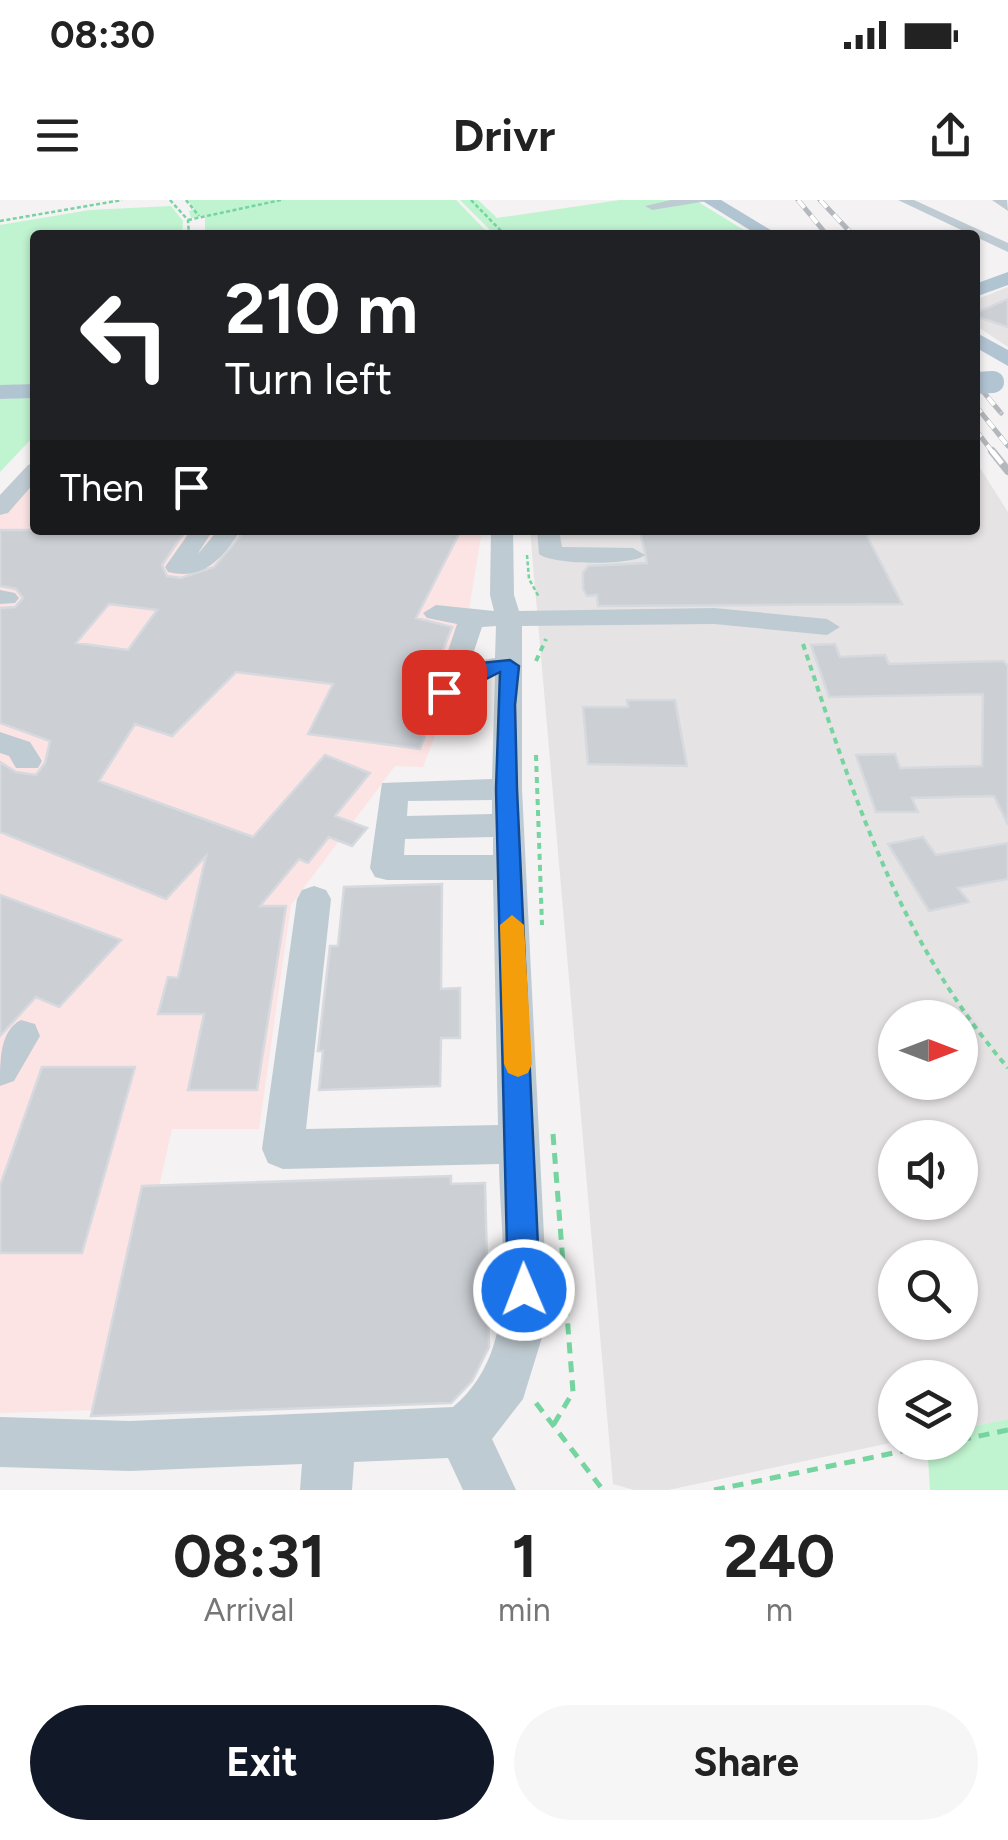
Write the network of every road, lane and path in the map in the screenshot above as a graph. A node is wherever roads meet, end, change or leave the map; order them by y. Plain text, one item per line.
1 (122, 200) edge
2 (170, 200) edge
3 (186, 200) edge
4 (280, 200) edge
5 (471, 200) edge
6 (708, 200) edge
7 (904, 200) edge
8 (998, 200) edge
9 (652, 206) dead end
10 (1008, 207) edge
11 (200, 218) junction
12 (188, 220) junction
13 (0, 221) edge
14 (189, 230) edge
15 (501, 230) edge
16 (761, 230) edge
17 (962, 230) edge
18 (980, 239) edge
19 (1008, 248) edge
20 (1008, 278) edge
21 (980, 289) edge
22 (980, 345) edge
23 (1001, 372) edge
24 (30, 391) edge
25 (0, 392) edge
26 (30, 475) edge
27 (0, 508) edge
28 (198, 535) edge
29 (226, 535) edge
30 (502, 535) edge
31 (549, 535) edge
32 (526, 546) dead end
33 (632, 555) dead end
34 (436, 613) dead end
35 (472, 618) junction
36 (509, 618) junction
37 (576, 619) junction
38 (796, 624) junction
39 (827, 627) dead end
40 (458, 660) dead end
41 (520, 671) junction
42 (444, 692) dead end
43 (535, 739) dead end
44 (0, 742) edge
45 (27, 761) dead end
46 (508, 827) junction
47 (314, 899) dead end
48 (542, 939) dead end
49 (21, 1036) dead end
50 (1008, 1068) edge
51 (0, 1069) edge
52 (536, 1133) junction
53 (512, 1376) junction
54 (554, 1424) junction
55 (1008, 1430) edge
56 (462, 1432) junction
57 (978, 1436) edge
58 (330, 1438) junction
59 (2, 1450) edge
60 (878, 1456) edge
61 (326, 1490) edge
62 (490, 1490) edge
63 (603, 1490) edge
64 (714, 1490) edge

1 - 13 path
2 - 12 path
3 - 11 path
4 - 11 path
5 - 15 path
6 - 9 street
6 - 16 main road
7 - 17 street
8 - 10 street
11 - 12 path
12 - 14 path
18 - 19 street
20 - 21 main road
22 - 23 main road
24 - 25 main road
26 - 27 street
28 - 29 street
30 - 36 street
31 - 33 street
32 - 37 path
34 - 35 street
35 - 36 street
35 - 40 street
36 - 37 street
36 - 41 street
37 - 38 street
37 - 41 path
38 - 39 street
38 - 50 path
41 - 42 street
41 - 46 street
43 - 48 path
44 - 45 street
46 - 46 street
46 - 52 street
47 - 52 street
49 - 51 street
52 - 53 street
52 - 54 path
53 - 54 path
53 - 56 street
54 - 63 path
55 - 57 path
56 - 58 street
56 - 62 street
58 - 59 street
58 - 61 street
60 - 64 path

